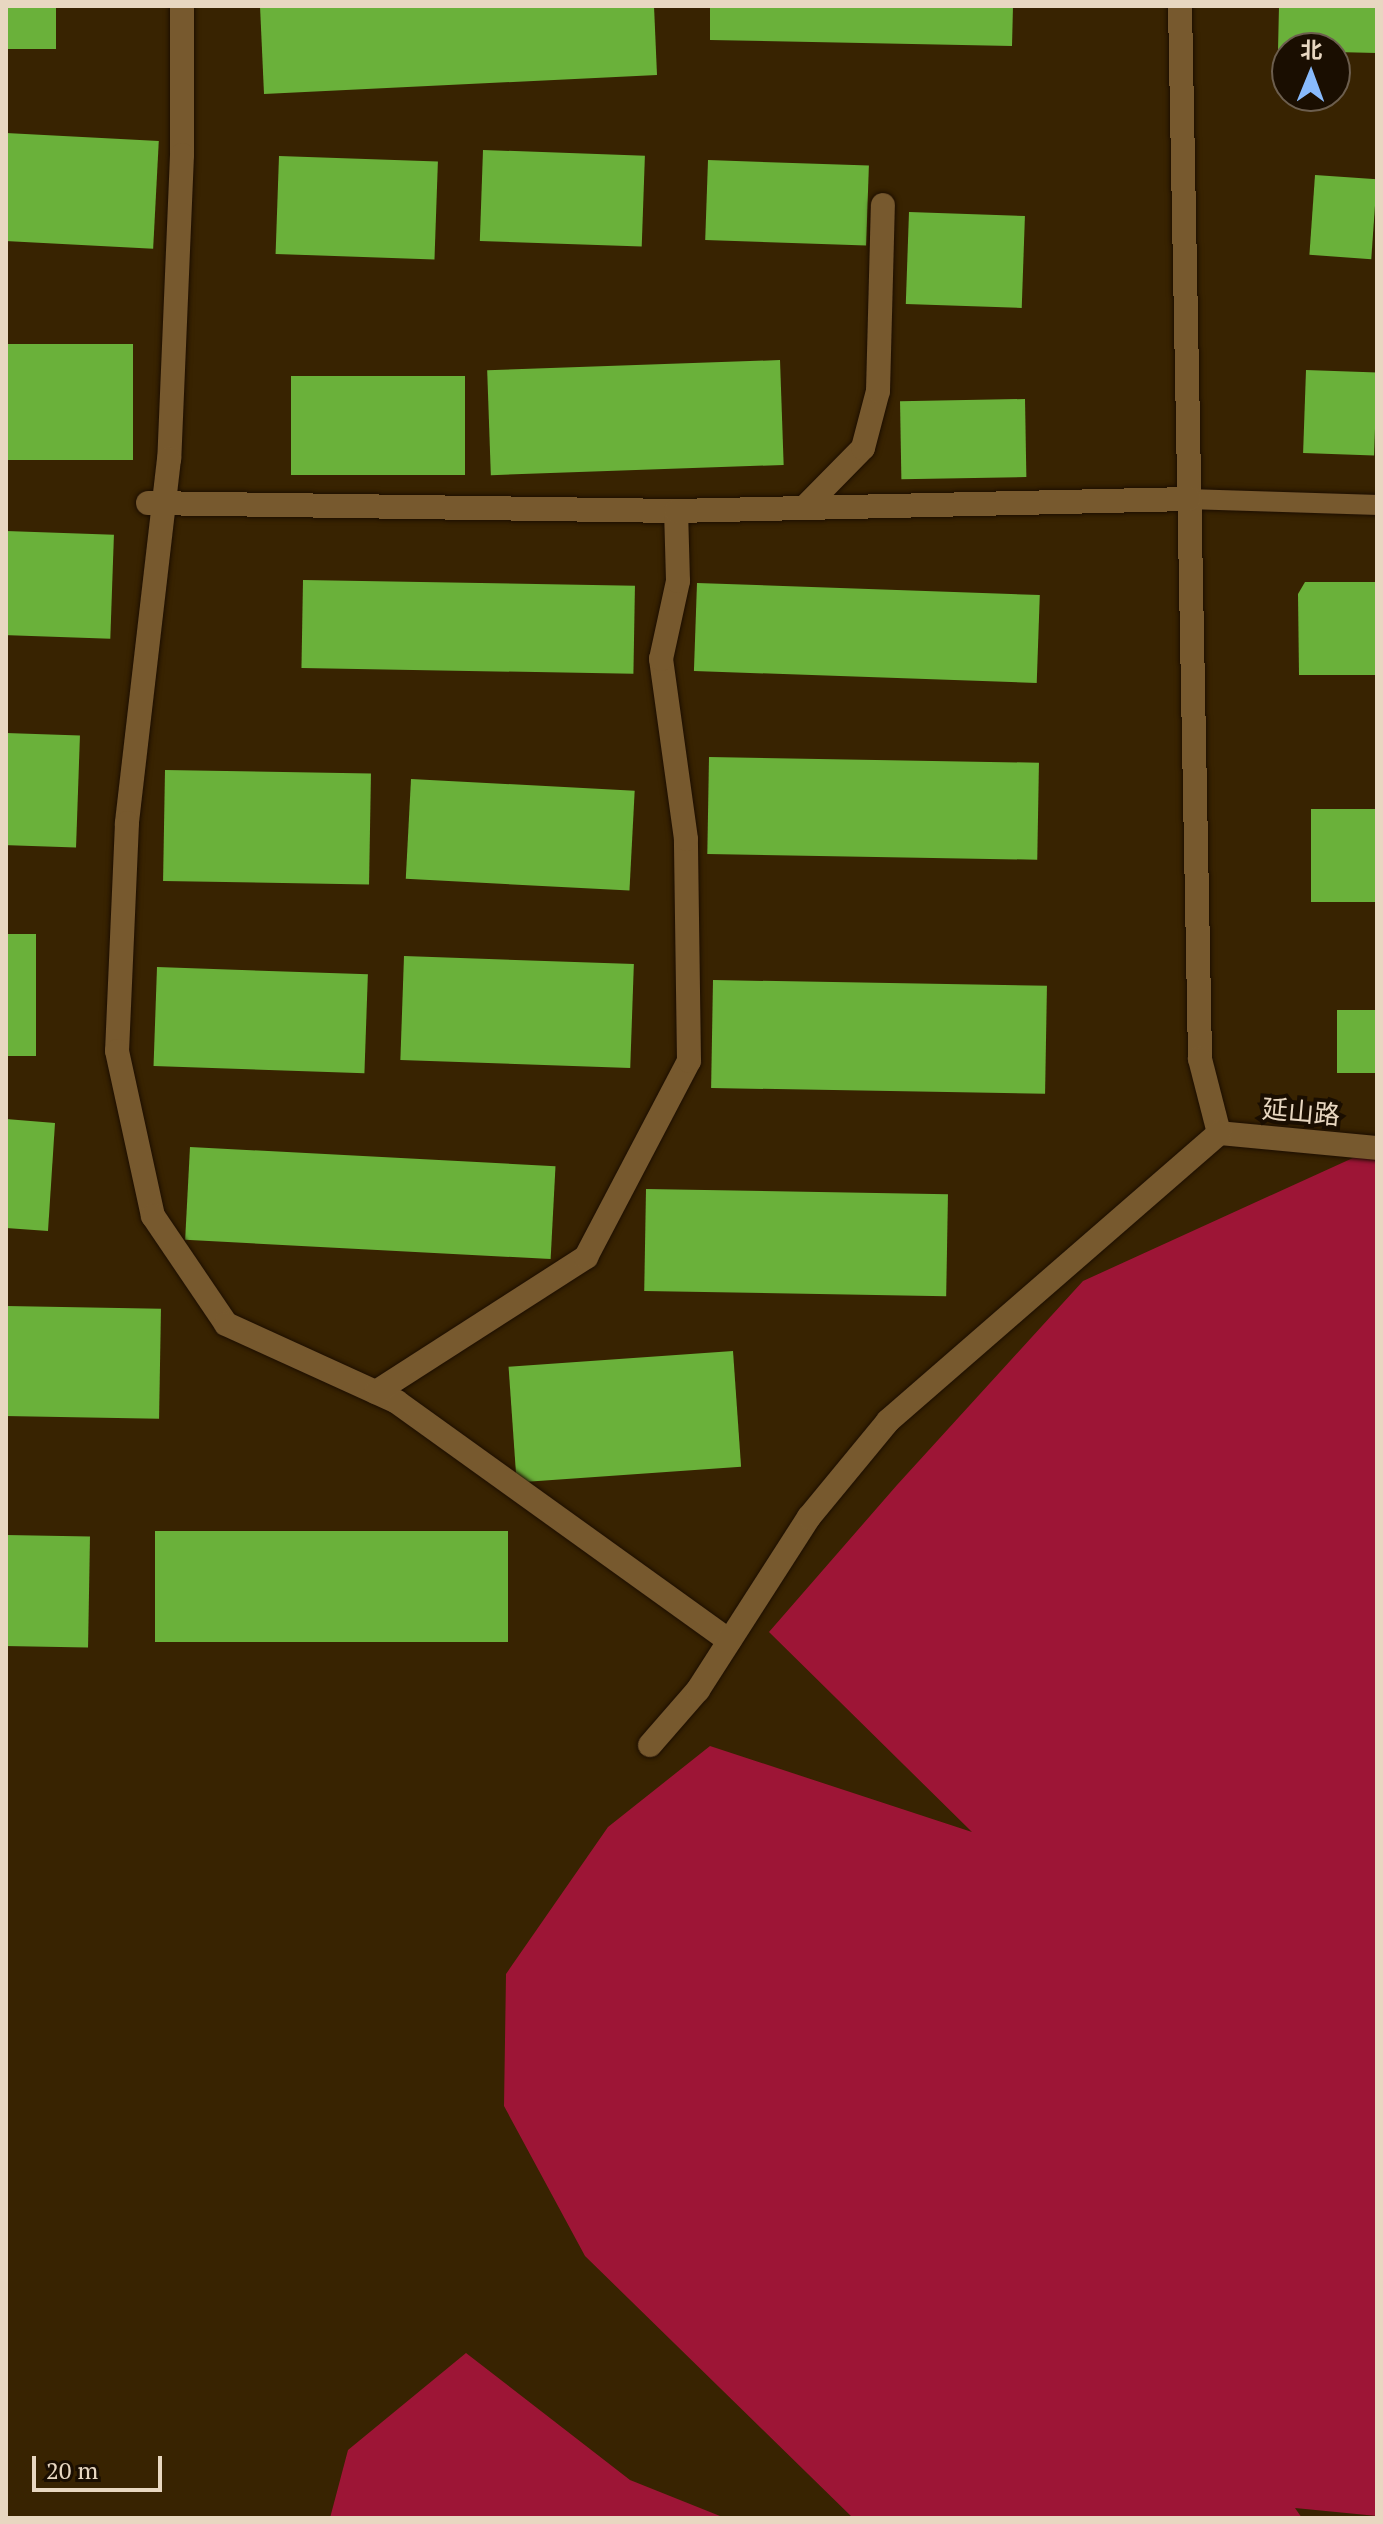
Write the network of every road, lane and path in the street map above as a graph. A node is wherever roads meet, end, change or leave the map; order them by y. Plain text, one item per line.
1 (182, 6) edge
2 (1180, 6) edge
3 (883, 205) dead end
4 (1189, 499) junction
5 (156, 503) junction
6 (1377, 505) edge
7 (804, 508) junction
8 (676, 511) junction
9 (1219, 1133) junction
10 (1377, 1148) edge
11 (376, 1392) junction
12 (729, 1641) junction
13 (650, 1745) dead end

1 - 5 street
2 - 4 street
3 - 7 street
4 - 6 lane
4 - 7 street
4 - 9 street
5 - 8 street
5 - 11 street
7 - 8 street
8 - 11 street
9 - 10 street, 延山路
9 - 12 street
11 - 12 street
12 - 13 street

